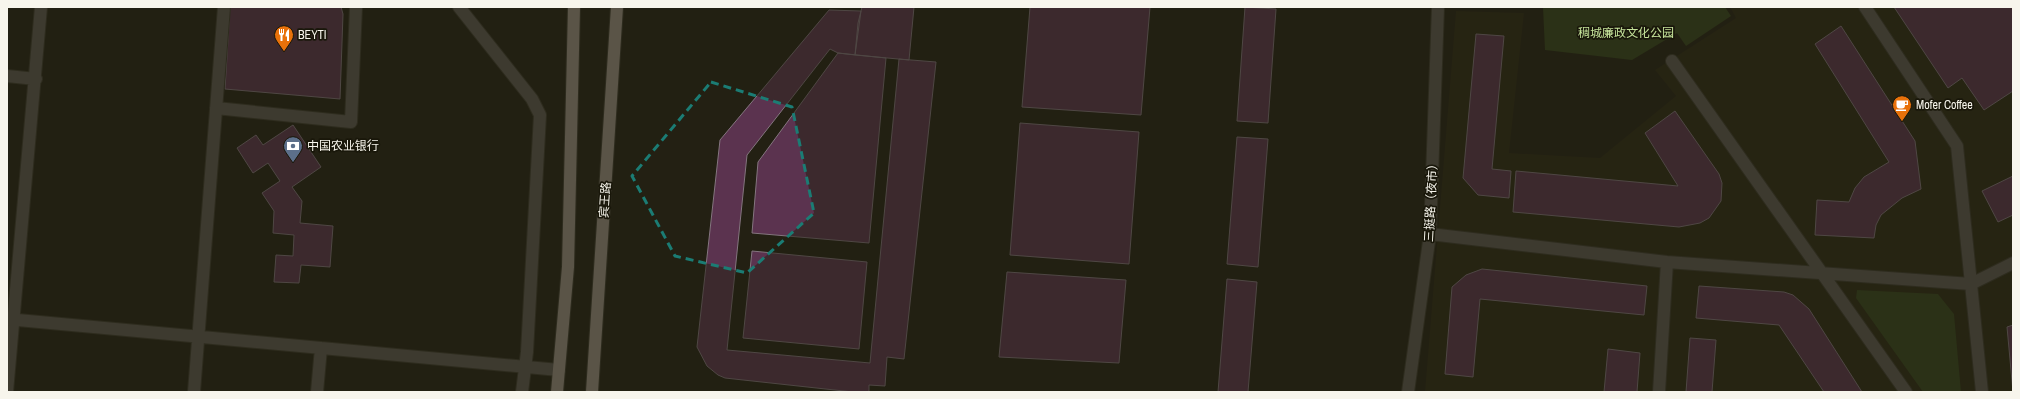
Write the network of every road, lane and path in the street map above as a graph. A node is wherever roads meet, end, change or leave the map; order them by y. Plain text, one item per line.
1 (41, 7) edge
2 (224, 7) edge
3 (356, 7) edge
4 (459, 7) edge
5 (574, 7) edge
6 (617, 7) edge
7 (1438, 7) edge
8 (1865, 7) edge
9 (1672, 61) dead end
10 (7, 76) edge
11 (36, 78) junction
12 (216, 108) junction
13 (1430, 234) junction
14 (1667, 262) junction
15 (2013, 262) edge
16 (1821, 273) junction
17 (1971, 284) junction
18 (10, 319) edge
19 (198, 337) junction
20 (321, 348) junction
21 (526, 367) junction
22 (559, 370) junction
23 (8, 392) edge
24 (194, 392) edge
25 (317, 392) edge
26 (522, 392) edge
27 (557, 392) edge
28 (592, 392) edge
29 (1408, 392) edge
30 (1659, 392) edge
31 (1906, 392) edge
32 (1982, 392) edge

1 - 11 street
2 - 12 street
3 - 12 street
4 - 21 street
5 - 22 main road
6 - 28 main road, 宾王路
7 - 13 street, 三挺路（夜市）
8 - 17 street
9 - 16 street
10 - 11 street
11 - 18 street
12 - 19 street
13 - 14 street
13 - 29 street, 三挺路（夜市）
14 - 16 street
14 - 30 street
15 - 17 street
16 - 17 street
16 - 31 street
17 - 32 street
18 - 19 street
18 - 23 street
19 - 20 street
19 - 24 street
20 - 21 street
20 - 25 street
21 - 22 street
21 - 26 street
22 - 27 main road

